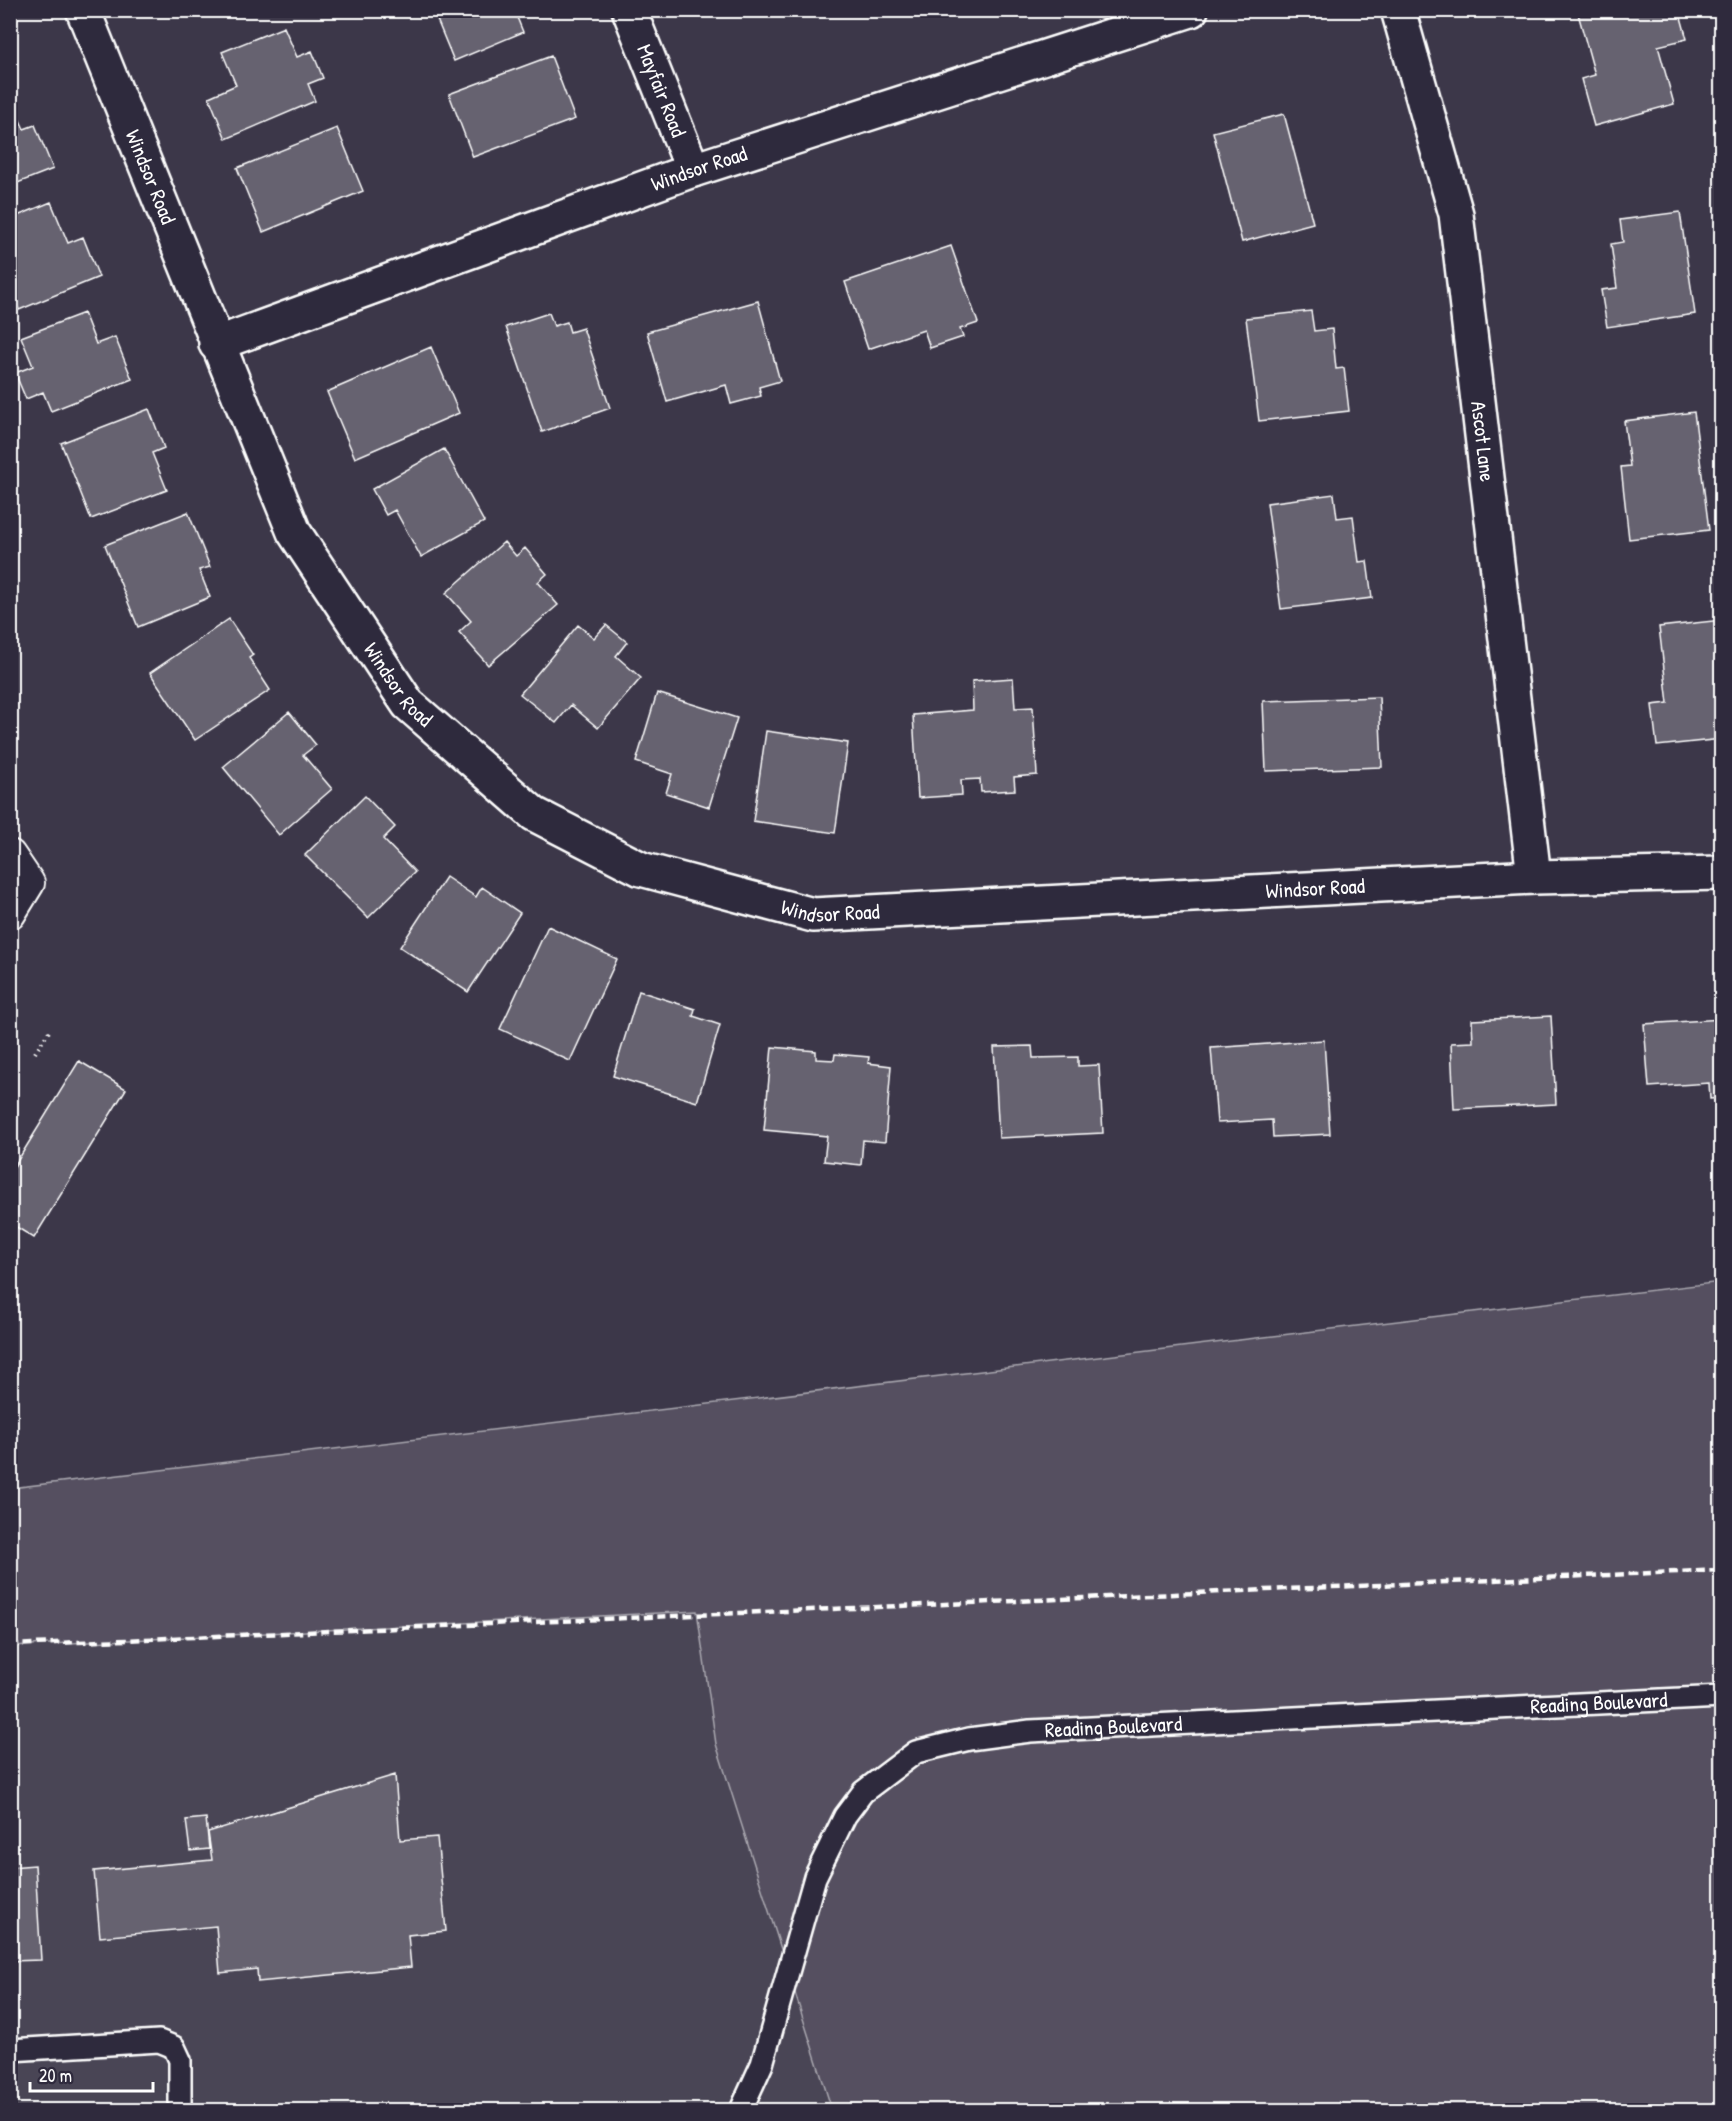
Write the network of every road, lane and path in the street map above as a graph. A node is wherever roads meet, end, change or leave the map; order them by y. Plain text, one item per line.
1 (83, 10) edge
2 (628, 10) edge
3 (1191, 10) edge
4 (1398, 10) edge
5 (693, 170) junction
6 (216, 344) junction
7 (10, 855) edge
8 (1722, 873) edge
9 (1534, 877) junction
10 (10, 914) edge
11 (50, 1030) dead end
12 (35, 1053) dead end
13 (1722, 1697) edge
14 (10, 2050) edge
15 (180, 2110) edge
16 (741, 2110) edge

1 - 6 street, Windsor Road
2 - 5 street, Mayfair Road
3 - 5 street, Windsor Road
4 - 9 street, Ascot Lane
5 - 6 street, Windsor Road
6 - 9 street, Windsor Road
7 - 10 street
8 - 9 street, Windsor Road
11 - 12 path
13 - 16 lane, Reading Boulevard
14 - 15 lane

